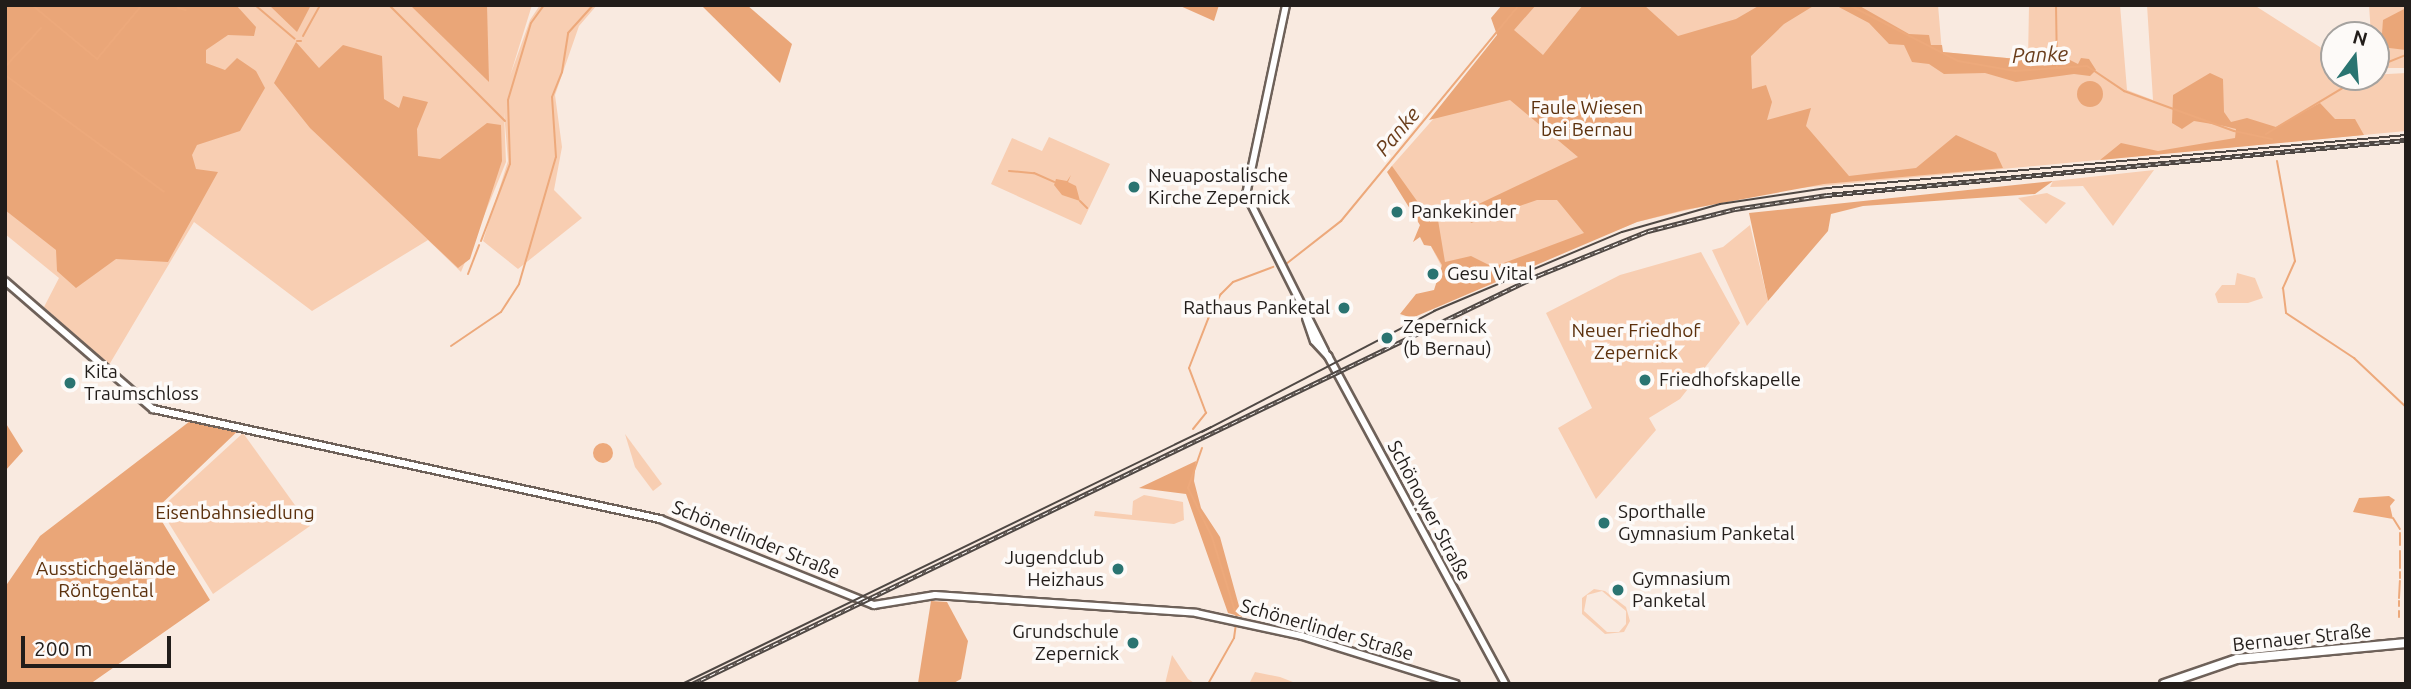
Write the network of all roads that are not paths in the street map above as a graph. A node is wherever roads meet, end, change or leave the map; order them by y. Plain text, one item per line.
1 (1286, 5) edge
2 (5, 281) edge
3 (2406, 643) edge
4 (1456, 684) edge
5 (1505, 684) edge
6 (2164, 684) edge

1 - 5 street, Schönower Straße
2 - 4 street, Schönerlinder Straße
3 - 6 main road, Bernauer Straße

